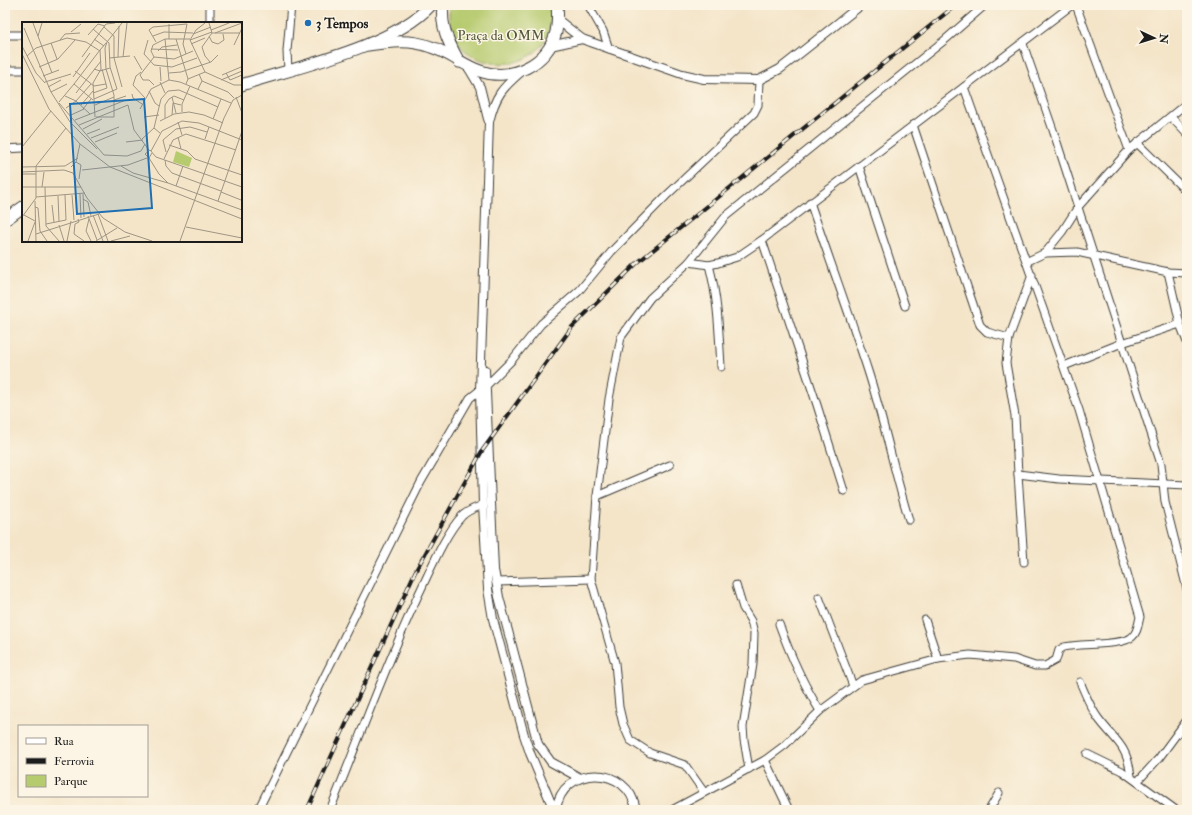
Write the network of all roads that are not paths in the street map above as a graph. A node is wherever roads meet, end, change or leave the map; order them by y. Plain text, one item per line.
1 (210, 5) edge
2 (291, 5) edge
3 (432, 5) edge
4 (443, 5) edge
5 (557, 5) edge
6 (588, 5) edge
7 (861, 5) edge
8 (985, 5) edge
9 (1072, 5) edge
10 (1076, 5) edge
11 (558, 20) junction
12 (210, 22) edge
13 (5, 35) edge
14 (22, 35) edge
15 (582, 39) junction
16 (368, 44) junction
17 (1023, 44) junction
18 (550, 46) junction
19 (609, 49) junction
20 (463, 64) junction
21 (5, 70) edge
22 (22, 70) edge
23 (288, 70) junction
24 (523, 70) junction
25 (759, 80) junction
26 (242, 85) edge
27 (964, 87) junction
28 (1187, 103) edge
29 (1172, 117) junction
30 (489, 122) junction
31 (913, 125) junction
32 (1187, 134) edge
33 (1138, 144) junction
34 (22, 148) edge
35 (5, 149) edge
36 (1128, 150) junction
37 (858, 166) junction
38 (1187, 192) edge
39 (810, 202) junction
40 (1078, 207) junction
41 (22, 208) edge
42 (5, 220) edge
43 (762, 240) junction
44 (1045, 253) junction
45 (1094, 256) junction
46 (1028, 261) junction
47 (689, 262) junction
48 (709, 265) junction
49 (1168, 272) junction
50 (1187, 273) edge
51 (1032, 275) junction
52 (905, 306) dead end
53 (1180, 324) junction
54 (1009, 338) junction
55 (1187, 342) edge
56 (1122, 343) junction
57 (1064, 366) junction
58 (721, 367) dead end
59 (483, 388) junction
60 (670, 465) dead end
61 (1018, 474) junction
62 (1099, 481) junction
63 (1162, 483) junction
64 (1187, 485) edge
65 (844, 491) dead end
66 (597, 496) junction
67 (483, 505) junction
68 (909, 520) dead end
69 (1024, 562) dead end
70 (591, 579) junction
71 (496, 582) junction
72 (736, 585) dead end
73 (1187, 589) edge
74 (819, 597) dead end
75 (925, 620) dead end
76 (779, 624) dead end
77 (938, 659) junction
78 (1080, 682) dead end
79 (853, 686) junction
80 (820, 711) junction
81 (1187, 720) edge
82 (1086, 754) dead end
83 (765, 760) junction
84 (749, 768) junction
85 (1131, 776) junction
86 (580, 778) junction
87 (1138, 781) junction
88 (704, 792) junction
89 (999, 793) dead end
90 (258, 810) edge
91 (330, 810) edge
92 (555, 810) edge
93 (636, 810) edge
94 (672, 810) edge
95 (789, 810) edge
96 (990, 810) edge
97 (1176, 810) edge

1 - 12 street
2 - 23 street
3 - 16 highway
4 - 20 highway
5 - 11 highway
6 - 19 street
7 - 25 street
8 - 47 street
9 - 17 street
10 - 36 street
11 - 15 street
11 - 18 highway
13 - 14 street
15 - 18 street
15 - 19 street
16 - 20 highway
16 - 23 highway
17 - 27 street
17 - 40 street
18 - 24 highway
19 - 25 street
20 - 24 highway
20 - 30 street
21 - 22 street
23 - 26 highway
24 - 30 street
25 - 59 street
27 - 31 street
27 - 46 street
28 - 29 street
29 - 32 street
29 - 33 street
30 - 59 street
31 - 37 street
31 - 54 street
33 - 36 street
33 - 38 street
34 - 35 street
36 - 40 street
37 - 39 street
37 - 52 street
39 - 43 street
39 - 68 street
40 - 44 street
40 - 45 street
41 - 42 highway
43 - 48 street
43 - 65 street
44 - 45 street
44 - 46 street
45 - 49 street
45 - 56 street
46 - 51 street
47 - 48 street
47 - 66 street
48 - 58 street
49 - 50 street
49 - 53 street
51 - 54 street
51 - 57 street
53 - 55 street
53 - 56 street
54 - 61 street
56 - 57 street
56 - 63 street
57 - 62 street
59 - 67 street
59 - 71 street
59 - 90 street
60 - 66 street
61 - 62 street
61 - 69 street
62 - 63 street
62 - 77 street
63 - 64 street
63 - 73 street
66 - 70 street
67 - 91 street
67 - 92 street
70 - 71 street
70 - 88 street
71 - 86 street
72 - 84 street
74 - 79 street
75 - 77 street
76 - 80 street
77 - 79 street
78 - 85 street
79 - 80 street
80 - 83 street
81 - 87 street
82 - 85 street
83 - 84 street
83 - 95 street
84 - 88 street
85 - 87 street
86 - 92 street
86 - 93 street
87 - 97 street
88 - 94 street
89 - 96 street

